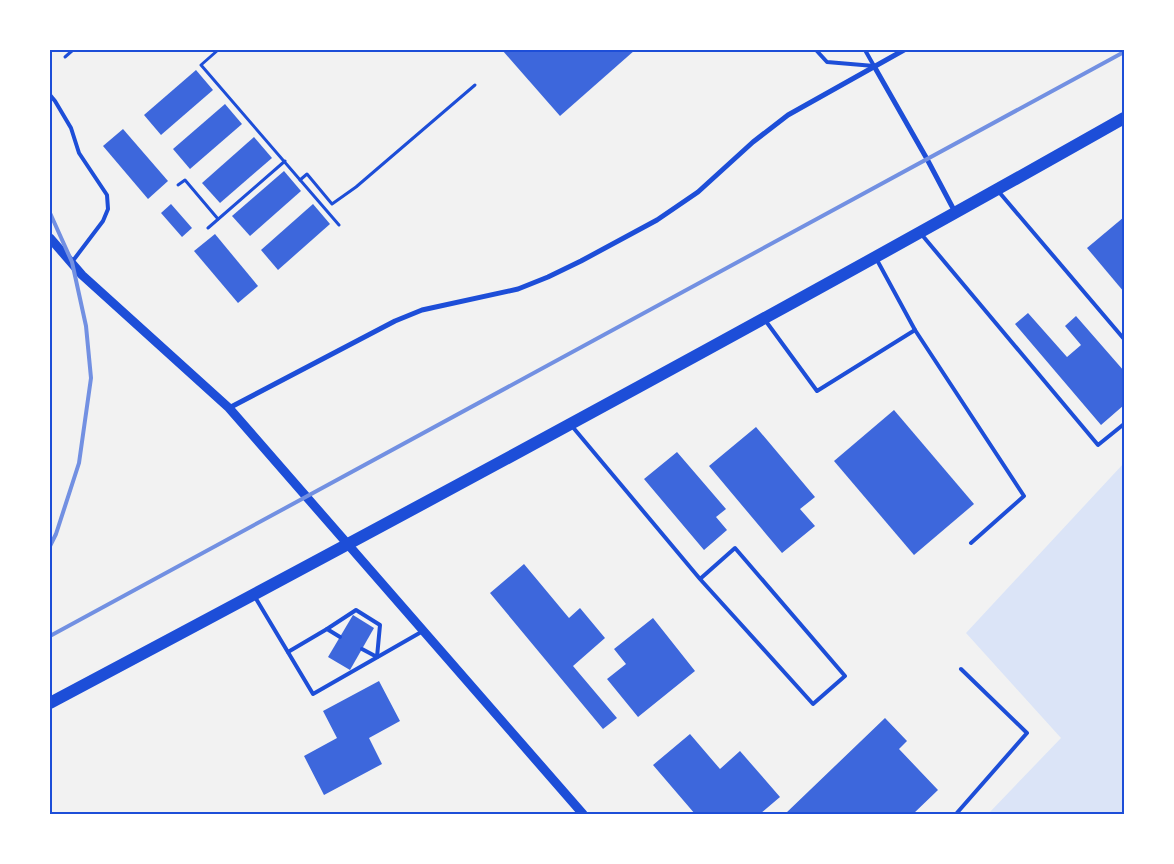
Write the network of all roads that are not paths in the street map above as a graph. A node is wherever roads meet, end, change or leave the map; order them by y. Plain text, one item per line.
1 (816, 50) edge
2 (865, 50) edge
3 (904, 50) edge
4 (874, 66) junction
5 (50, 94) edge
6 (1124, 118) edge
7 (997, 190) junction
8 (955, 214) junction
9 (920, 233) junction
10 (50, 238) edge
11 (876, 258) junction
12 (72, 262) junction
13 (764, 318) junction
14 (915, 330) junction
15 (1124, 339) edge
16 (229, 408) junction
17 (570, 423) junction
18 (1124, 424) edge
19 (971, 543) dead end
20 (347, 544) junction
21 (700, 579) junction
22 (254, 595) junction
23 (327, 629) junction
24 (423, 631) junction
25 (340, 636) dead end
26 (362, 648) dead end
27 (288, 652) junction
28 (377, 657) junction
29 (961, 669) dead end
30 (50, 703) edge
31 (582, 814) edge
32 (956, 814) edge

1 - 4 lane
2 - 4 lane
3 - 4 street
4 - 8 street
4 - 16 street
5 - 12 lane
6 - 7 main road
7 - 8 main road
7 - 15 lane
8 - 9 main road
9 - 11 main road
9 - 18 lane
10 - 12 street
11 - 13 main road
11 - 14 lane
12 - 16 street
13 - 14 lane
13 - 17 main road
14 - 19 lane
16 - 20 street
17 - 20 main road
17 - 21 lane
20 - 22 main road
20 - 24 street
21 - 21 lane
22 - 27 lane
22 - 30 main road
23 - 25 lane
23 - 27 lane
23 - 28 lane
24 - 28 lane
24 - 31 street
26 - 28 lane
27 - 28 lane
29 - 32 lane

